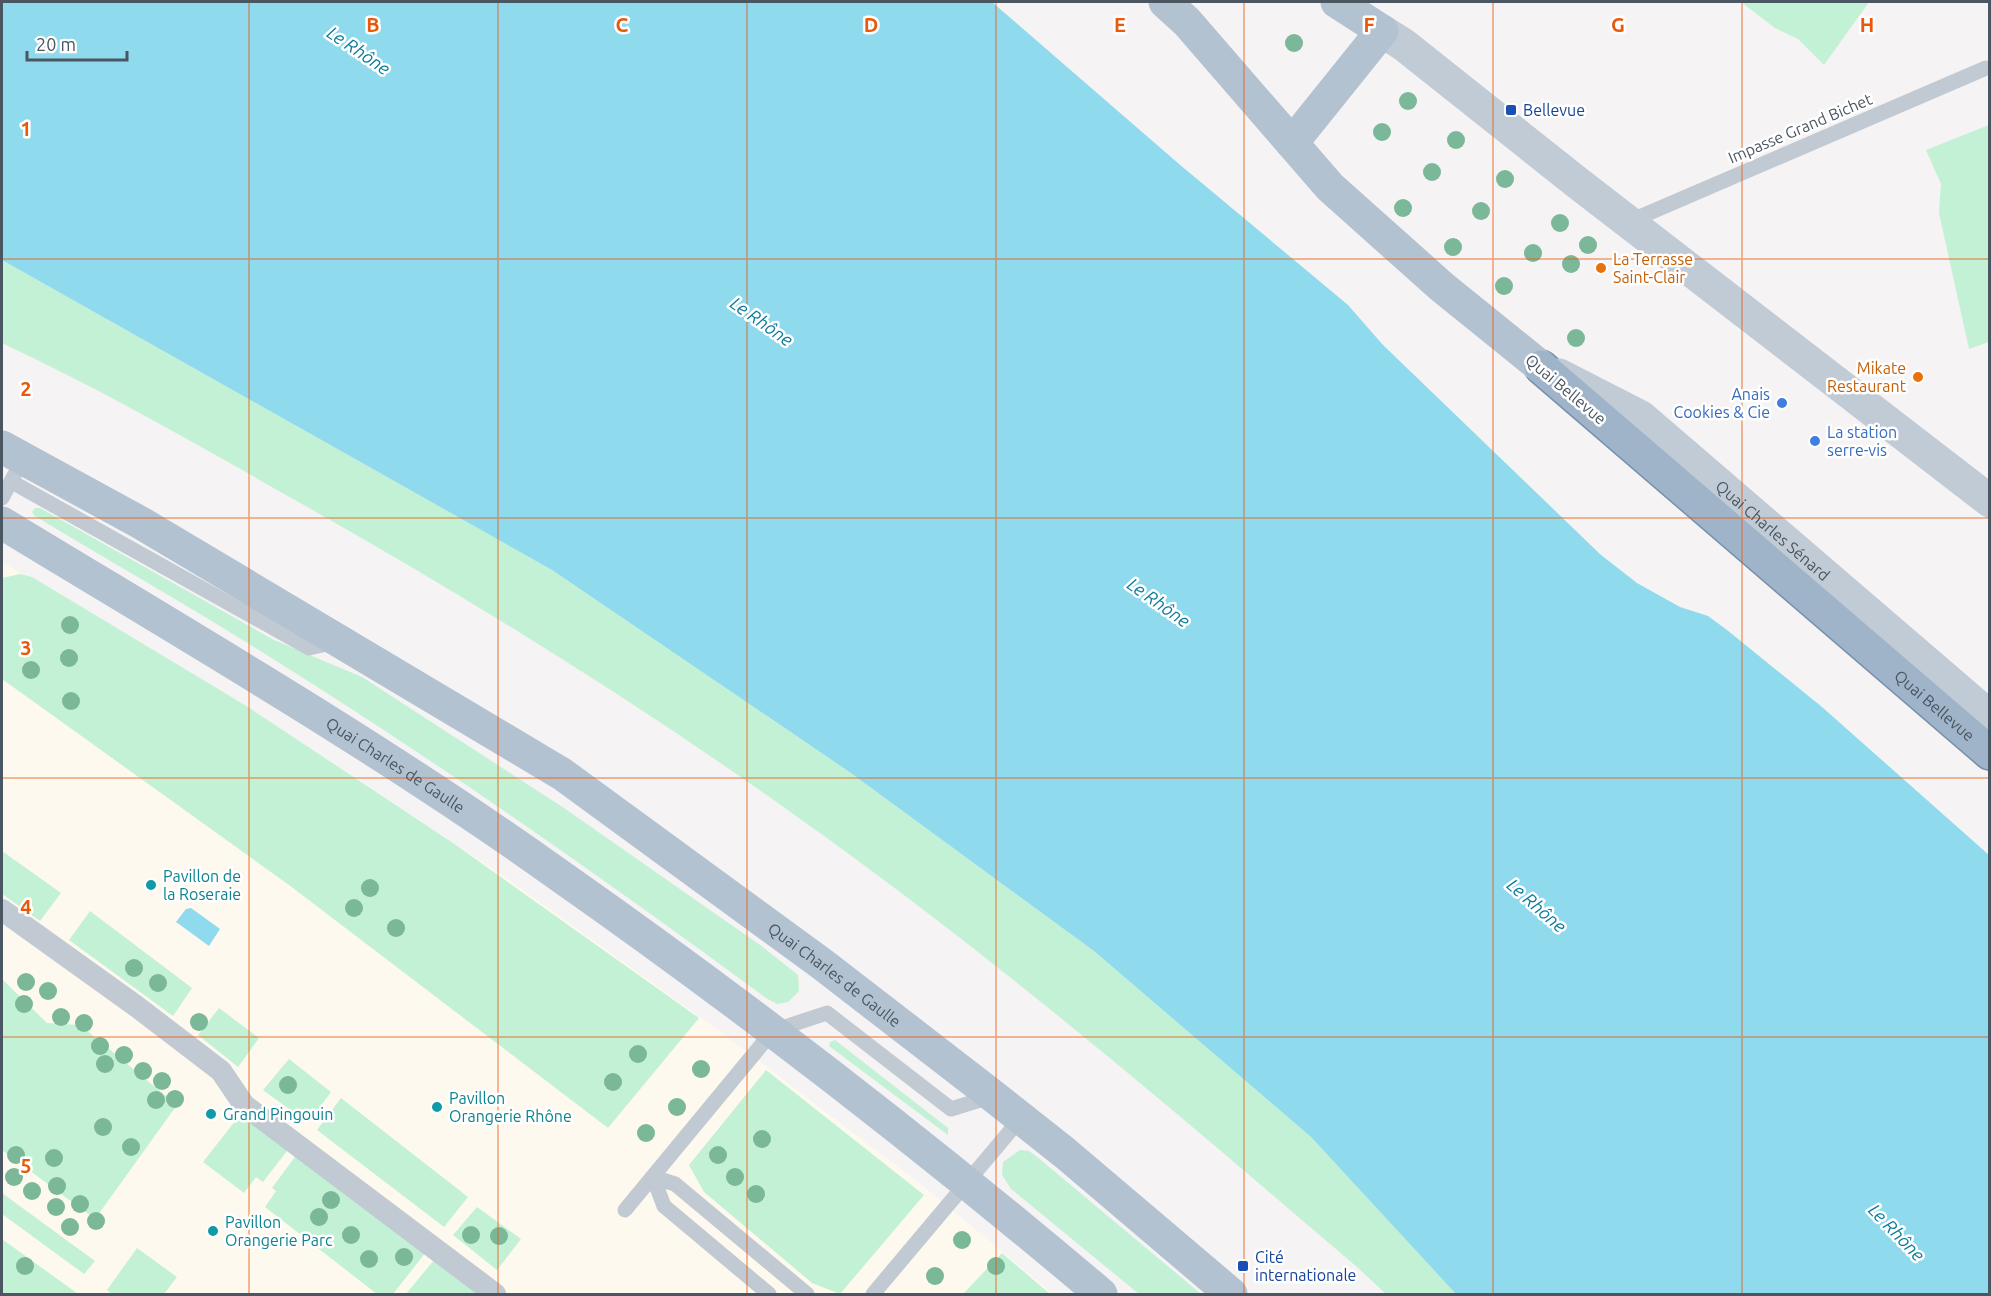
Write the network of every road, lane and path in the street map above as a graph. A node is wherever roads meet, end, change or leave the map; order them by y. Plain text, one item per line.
1 (1165, 2) edge
2 (1337, 2) edge
3 (1382, 31) junction
4 (1986, 68) dead end
5 (1292, 143) junction
6 (1627, 222) junction
7 (1541, 367) junction
8 (12, 462) edge
9 (2, 498) edge
10 (1989, 501) edge
11 (2, 523) edge
12 (1989, 717) edge
13 (1989, 753) edge
14 (2, 910) edge
15 (773, 1031) junction
16 (993, 1096) junction
17 (1021, 1118) junction
18 (653, 1177) junction
19 (966, 1183) junction
20 (626, 1210) dead end
21 (495, 1294) edge
22 (769, 1294) edge
23 (807, 1294) edge
24 (873, 1294) edge
25 (1101, 1294) edge
26 (1231, 1294) edge

1 - 5 main road, Quai Bellevue
2 - 3 main road
3 - 5 main road
3 - 6 main road
4 - 6 lane, Impasse Grand Bichet
5 - 7 main road, Quai Bellevue
6 - 10 main road
7 - 12 main road, Quai Charles Sénard
7 - 13 highway, Quai Bellevue
8 - 9 lane
8 - 16 main road, Quai Charles de Gaulle
11 - 15 main road, Quai Charles de Gaulle
14 - 21 street
15 - 16 lane
15 - 18 lane
15 - 19 main road, Quai Charles de Gaulle
16 - 17 main road, Quai Charles de Gaulle
17 - 19 lane
17 - 26 main road, Quai Charles de Gaulle
18 - 20 lane
18 - 22 lane
18 - 23 lane
19 - 24 lane
19 - 25 main road, Quai Charles de Gaulle

